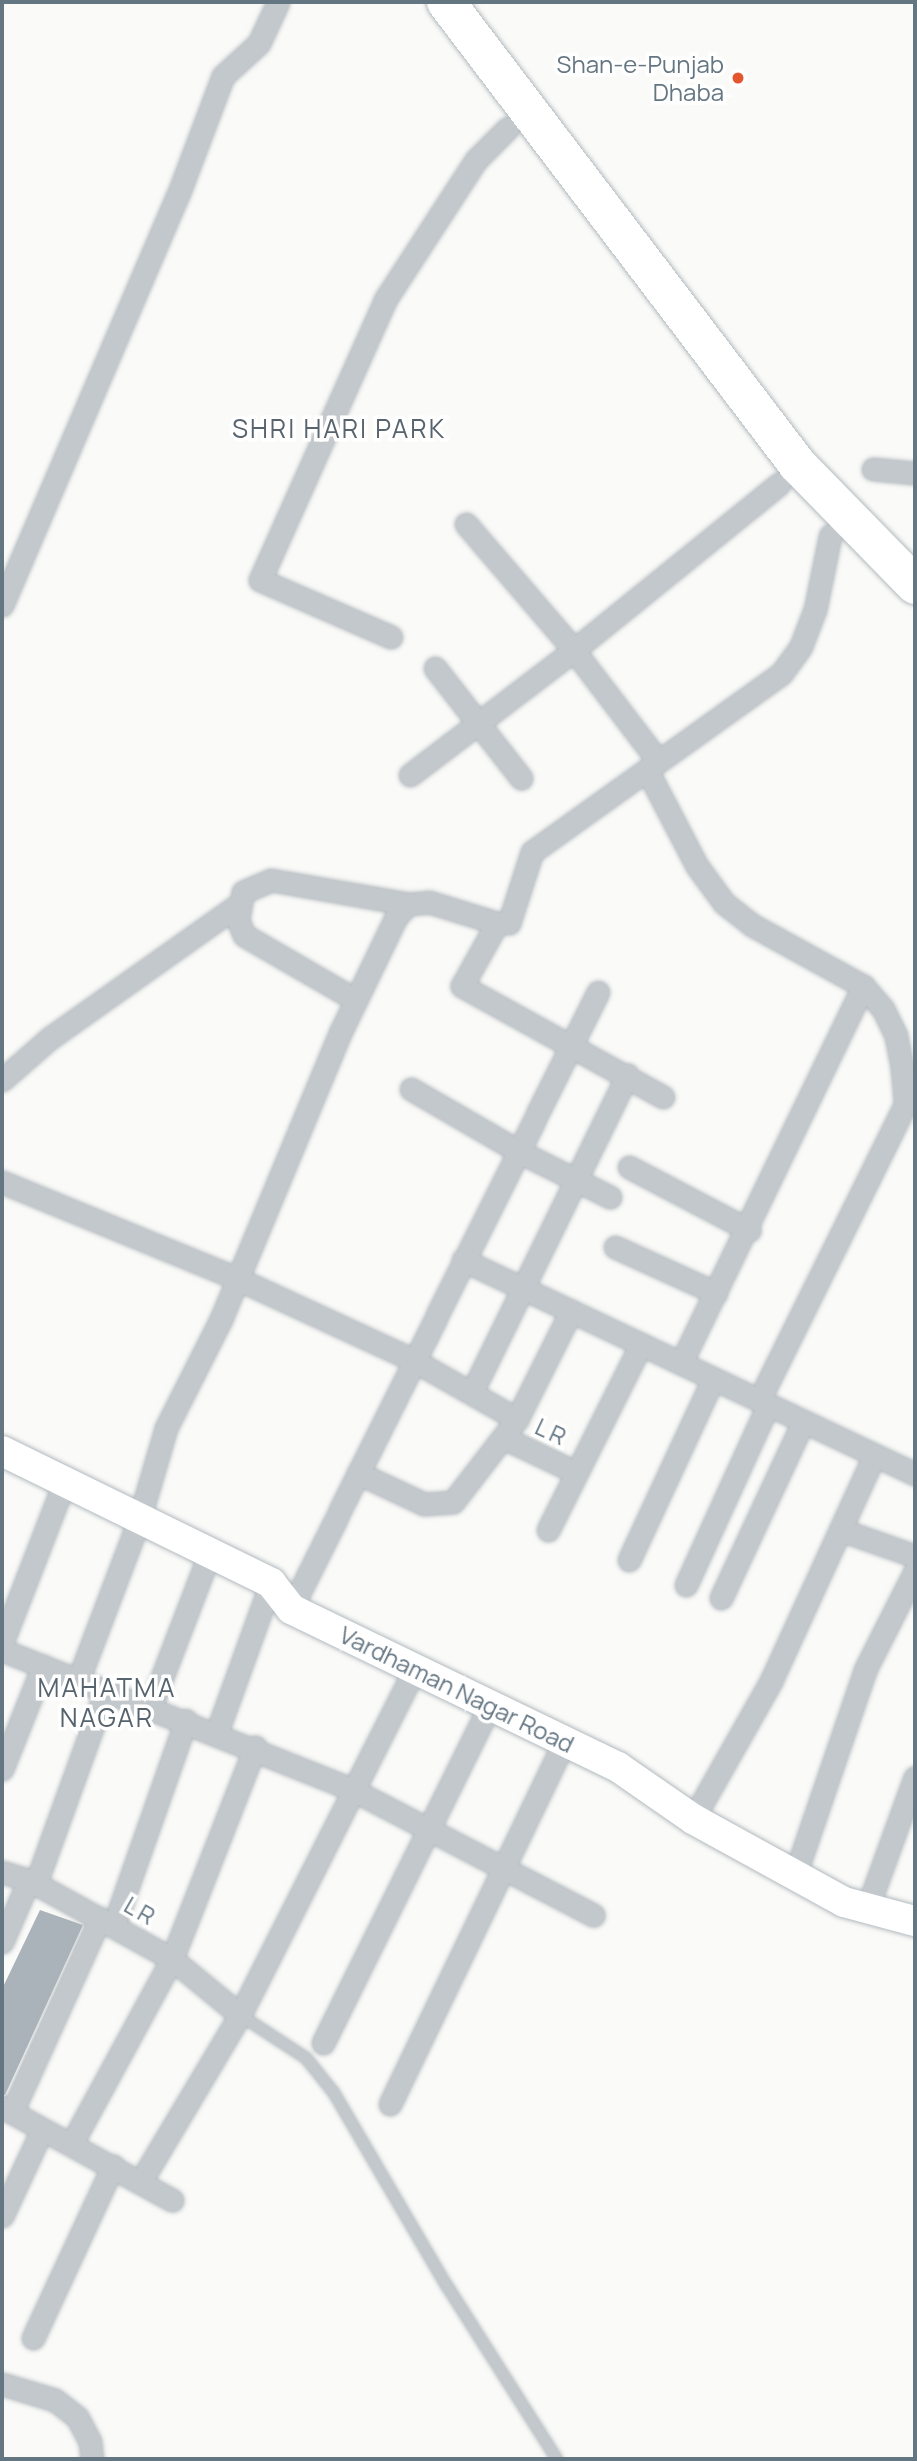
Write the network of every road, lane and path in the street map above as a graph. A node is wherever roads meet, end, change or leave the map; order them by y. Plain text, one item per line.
1 (278, 2) edge
2 (446, 2) edge
3 (514, 122) junction
4 (873, 469) dead end
5 (915, 473) edge
6 (793, 485) junction
7 (466, 524) dead end
8 (830, 536) dead end
9 (915, 585) edge
10 (2, 605) edge
11 (391, 637) dead end
12 (574, 650) junction
13 (435, 668) dead end
14 (481, 721) junction
15 (652, 766) junction
16 (410, 775) dead end
17 (521, 778) dead end
18 (408, 904) junction
19 (238, 905) junction
20 (497, 923) junction
21 (863, 986) junction
22 (598, 992) dead end
23 (356, 1000) junction
24 (570, 1047) junction
25 (626, 1075) junction
26 (2, 1080) edge
27 (411, 1088) dead end
28 (663, 1097) dead end
29 (518, 1151) junction
30 (629, 1167) dead end
31 (576, 1179) junction
32 (2, 1182) edge
33 (610, 1197) dead end
34 (749, 1230) junction
35 (615, 1247) dead end
36 (464, 1260) junction
37 (238, 1279) junction
38 (523, 1287) junction
39 (716, 1293) junction
40 (571, 1311) junction
41 (641, 1344) junction
42 (413, 1360) junction
43 (681, 1363) junction
44 (713, 1379) junction
45 (473, 1390) junction
46 (763, 1403) junction
47 (517, 1419) junction
48 (803, 1422) junction
49 (504, 1438) junction
50 (874, 1456) junction
51 (4, 1459) edge
52 (575, 1472) junction
53 (358, 1473) junction
54 (915, 1474) edge
55 (64, 1483) junction
56 (139, 1520) junction
57 (548, 1530) dead end
58 (841, 1530) junction
59 (211, 1552) junction
60 (915, 1556) edge
61 (629, 1560) dead end
62 (915, 1571) edge
63 (271, 1583) junction
64 (687, 1585) dead end
65 (721, 1598) dead end
66 (291, 1609) junction
67 (2, 1643) edge
68 (2, 1650) edge
69 (43, 1666) junction
70 (415, 1668) junction
71 (79, 1678) junction
72 (106, 1690) junction
73 (490, 1705) junction
74 (151, 1706) junction
75 (186, 1720) junction
76 (217, 1732) junction
77 (565, 1741) junction
78 (254, 1747) junction
79 (2, 1769) edge
80 (915, 1777) edge
81 (353, 1790) junction
82 (693, 1819) junction
83 (431, 1828) junction
84 (506, 1868) junction
85 (2, 1872) edge
86 (795, 1875) junction
87 (32, 1882) junction
88 (867, 1909) junction
89 (593, 1914) dead end
90 (915, 1920) edge
91 (107, 1921) junction
92 (2, 1942) edge
93 (172, 1959) junction
94 (240, 2015) junction
95 (323, 2043) dead end
96 (390, 2104) dead end
97 (7, 2110) edge
98 (42, 2130) junction
99 (72, 2143) junction
100 (113, 2166) junction
101 (141, 2180) junction
102 (172, 2200) dead end
103 (2, 2216) edge
104 (33, 2338) dead end
105 (2, 2385) edge
106 (92, 2459) edge
107 (557, 2459) edge

1 - 10 street
2 - 3 highway
3 - 6 highway
3 - 11 street
4 - 5 street
6 - 9 highway
6 - 12 street
7 - 12 street
8 - 15 street
12 - 14 street
12 - 15 street
13 - 14 street
14 - 16 street
14 - 17 street
15 - 20 street
15 - 21 street
18 - 19 street
18 - 20 street
18 - 23 street
19 - 23 street
19 - 26 street
20 - 24 street
21 - 34 street
21 - 46 street
22 - 24 street
23 - 37 street
24 - 25 street
24 - 29 street
25 - 28 street
25 - 31 street
27 - 29 street
29 - 31 street
29 - 36 street
30 - 34 street
31 - 33 street
31 - 38 street
32 - 37 street
34 - 39 street
35 - 39 street
36 - 38 street
36 - 42 street
37 - 42 street
37 - 56 street
38 - 40 street
38 - 45 street
39 - 43 street
40 - 41 street
40 - 47 street
41 - 43 street
41 - 52 street
42 - 45 street
42 - 53 street
43 - 44 street
44 - 46 street
44 - 61 street
45 - 47 street
46 - 48 street
46 - 64 street
47 - 49 street
48 - 50 street
48 - 65 street
49 - 52 street, L R
49 - 53 street
50 - 54 street
50 - 58 street
51 - 55 street, Vardhaman Nagar Road
52 - 57 street
53 - 66 street
55 - 56 street, Vardhaman Nagar Road
55 - 67 street
56 - 59 street, Vardhaman Nagar Road
56 - 71 street
58 - 60 street
58 - 82 street
59 - 63 street, Vardhaman Nagar Road
59 - 74 street
62 - 86 street
63 - 66 street, Vardhaman Nagar Road
63 - 76 street
66 - 70 street, Vardhaman Nagar Road
68 - 69 street
69 - 71 street
69 - 79 street
70 - 73 street, Vardhaman Nagar Road
70 - 81 street
71 - 72 street
72 - 74 street
72 - 87 street
73 - 77 street, Vardhaman Nagar Road
73 - 83 street
74 - 75 street
75 - 76 street
75 - 91 street
76 - 78 street
77 - 82 street, Vardhaman Nagar Road
77 - 84 street
78 - 81 street
78 - 93 street
80 - 88 street
81 - 83 street
81 - 94 street
82 - 86 street, Vardhaman Nagar Road
83 - 84 street
83 - 95 street
84 - 89 street
84 - 96 street
85 - 87 street, L R
86 - 88 street, Vardhaman Nagar Road
87 - 91 street, L R
87 - 92 street
88 - 90 street, Vardhaman Nagar Road
91 - 93 street, L R
91 - 97 street
93 - 94 street, L R
93 - 99 street
94 - 101 street
94 - 107 lane
97 - 98 street
98 - 99 street
98 - 103 street
99 - 100 street
100 - 101 street
100 - 104 street
101 - 102 street
105 - 106 street

